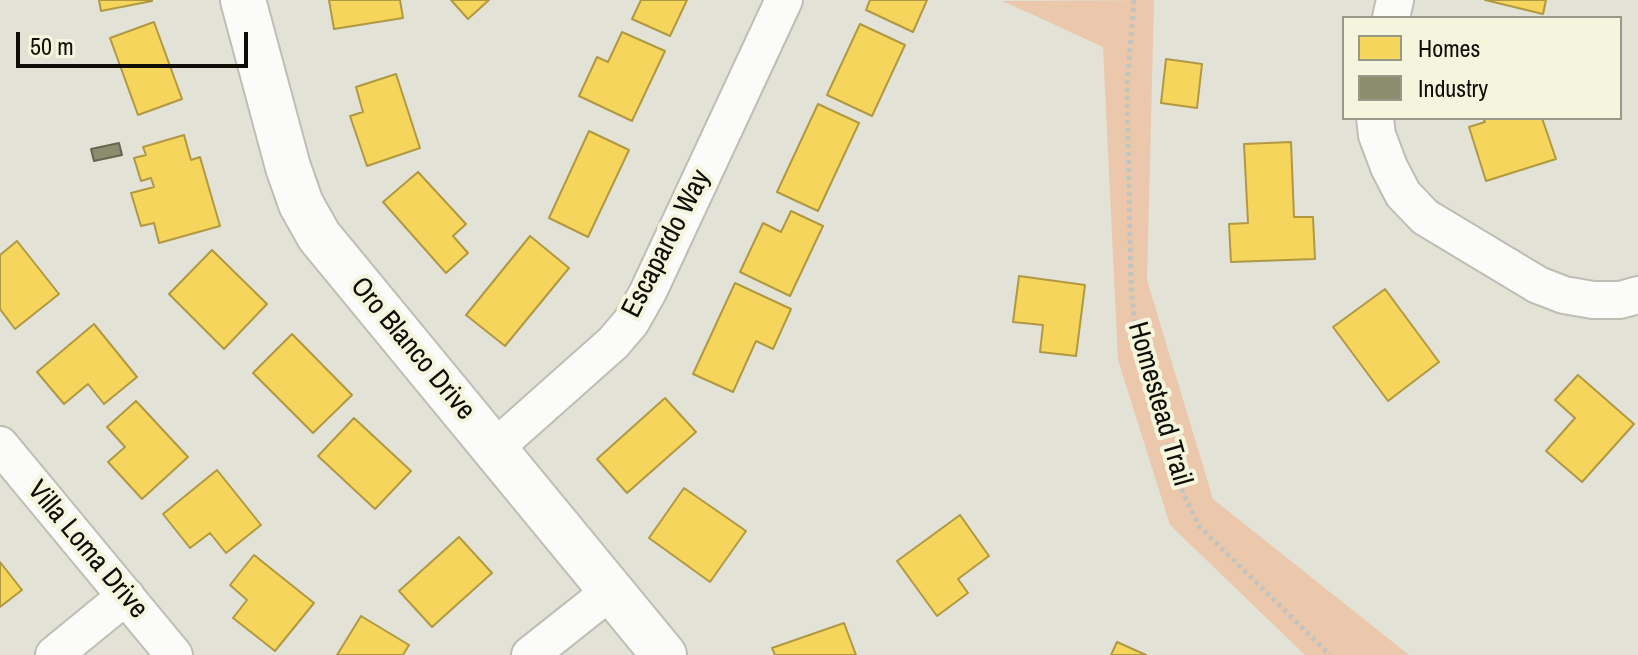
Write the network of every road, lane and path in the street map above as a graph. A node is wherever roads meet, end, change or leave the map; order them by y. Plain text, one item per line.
1 (243, 0) edge
2 (784, 0) edge
3 (1134, 0) edge
4 (1375, 120) edge
5 (1638, 295) edge
6 (0, 445) edge
7 (496, 447) junction
8 (612, 590) junction
9 (126, 596) junction
10 (54, 655) edge
11 (174, 655) edge
12 (530, 655) edge
13 (664, 655) edge
14 (1330, 655) edge

1 - 7 street, Oro Blanco Drive
2 - 7 street, Escapardo Way
3 - 14 path, Homestead Trail
4 - 5 street
6 - 9 street, Villa Loma Drive
7 - 8 street, Oro Blanco Drive
8 - 12 street
8 - 13 street, Oro Blanco Drive
9 - 10 street
9 - 11 street, Villa Loma Drive

